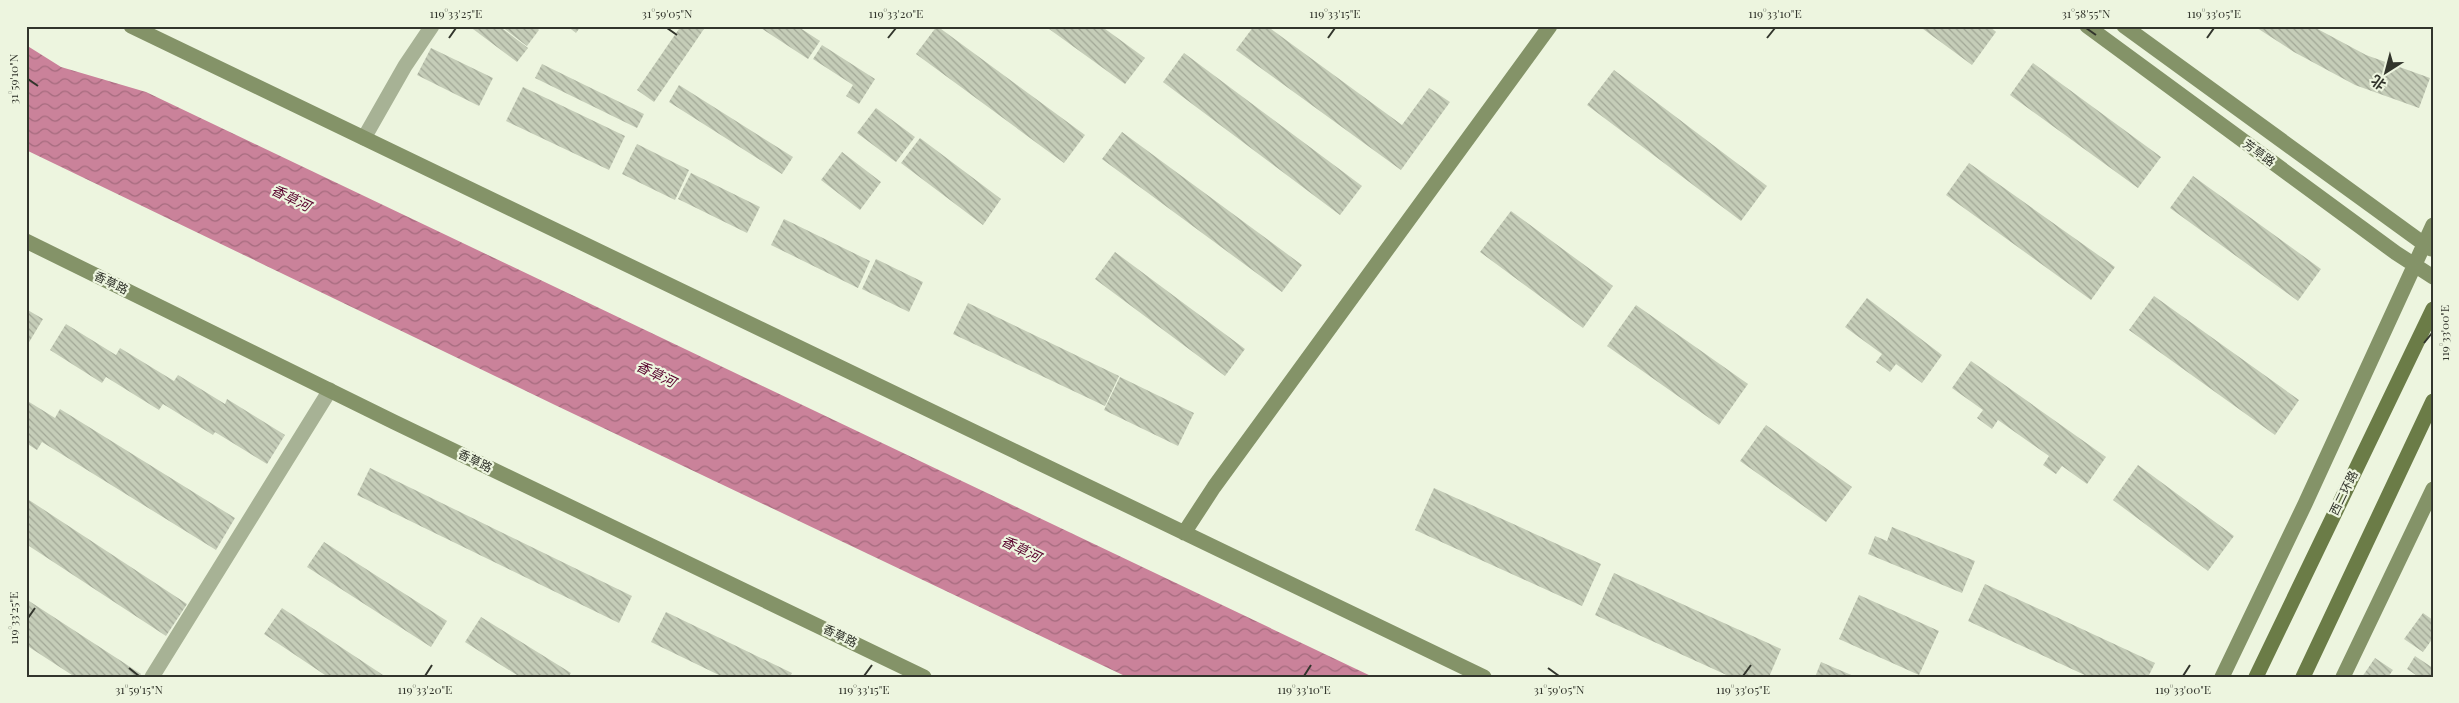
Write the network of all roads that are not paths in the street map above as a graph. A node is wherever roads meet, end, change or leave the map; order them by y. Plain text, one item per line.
1 (131, 26) edge
2 (432, 26) edge
3 (1550, 26) edge
4 (2086, 26) edge
5 (2124, 26) edge
6 (364, 138) junction
7 (2433, 224) edge
8 (26, 241) edge
9 (2428, 247) edge
10 (2414, 265) junction
11 (2433, 277) edge
12 (2433, 308) edge
13 (330, 390) junction
14 (2433, 401) edge
15 (2433, 490) edge
16 (1184, 533) junction
17 (152, 677) edge
18 (924, 677) edge
19 (1484, 677) edge
20 (2222, 677) edge
21 (2256, 677) edge
22 (2303, 677) edge
23 (2343, 677) edge

1 - 6 street
2 - 6 street
3 - 16 street
4 - 10 street, 芳草路
5 - 9 street, 芳草路
6 - 16 street
7 - 9 street
8 - 13 street, 香草路
9 - 10 street
10 - 11 street, 芳草路
10 - 20 street
12 - 21 main road, 西二环路
13 - 17 street
13 - 18 street, 香草路
14 - 22 main road
15 - 23 street
16 - 19 street

